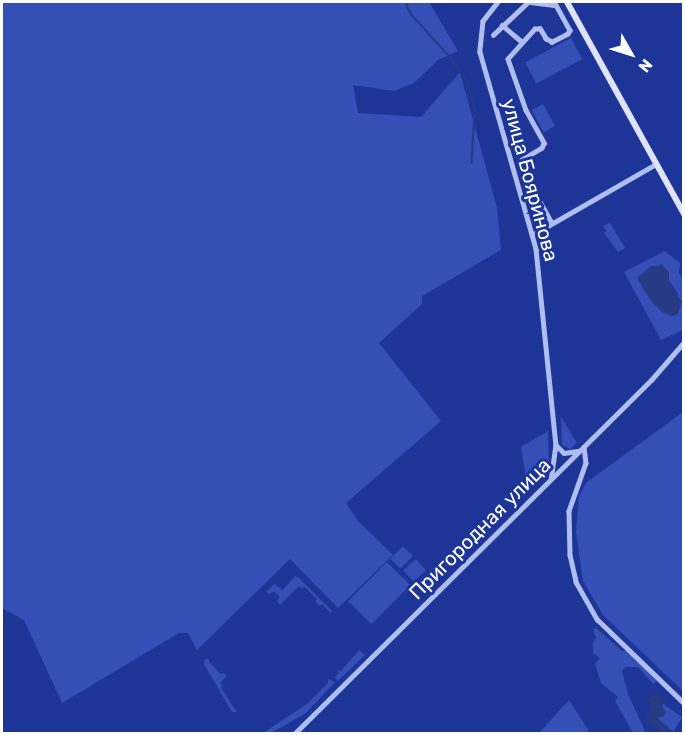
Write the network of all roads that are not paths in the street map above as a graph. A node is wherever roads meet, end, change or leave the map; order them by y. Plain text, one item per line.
1 (498, 2) edge
2 (529, 2) edge
3 (567, 2) edge
4 (502, 25) junction
5 (493, 35) dead end
6 (522, 42) junction
7 (656, 164) junction
8 (684, 214) edge
9 (552, 223) junction
10 (531, 235) junction
11 (684, 342) edge
12 (556, 445) junction
13 (582, 449) junction
14 (556, 454) junction
15 (567, 464) junction
16 (550, 480) junction
17 (684, 703) edge
18 (294, 734) edge

1 - 10 street, улица Бояринова
2 - 4 street
2 - 6 street
3 - 7 main road
4 - 5 street
4 - 6 street
6 - 9 street
7 - 8 main road
7 - 9 street
9 - 10 street
10 - 12 street, улица Бояринова
11 - 13 street, Пригородная улица
12 - 13 street
12 - 14 street, улица Бояринова
13 - 15 street, Пригородная улица
13 - 17 street
14 - 15 street
14 - 16 street, улица Бояринова
15 - 16 street, Пригородная улица
16 - 18 street, Пригородная улица

